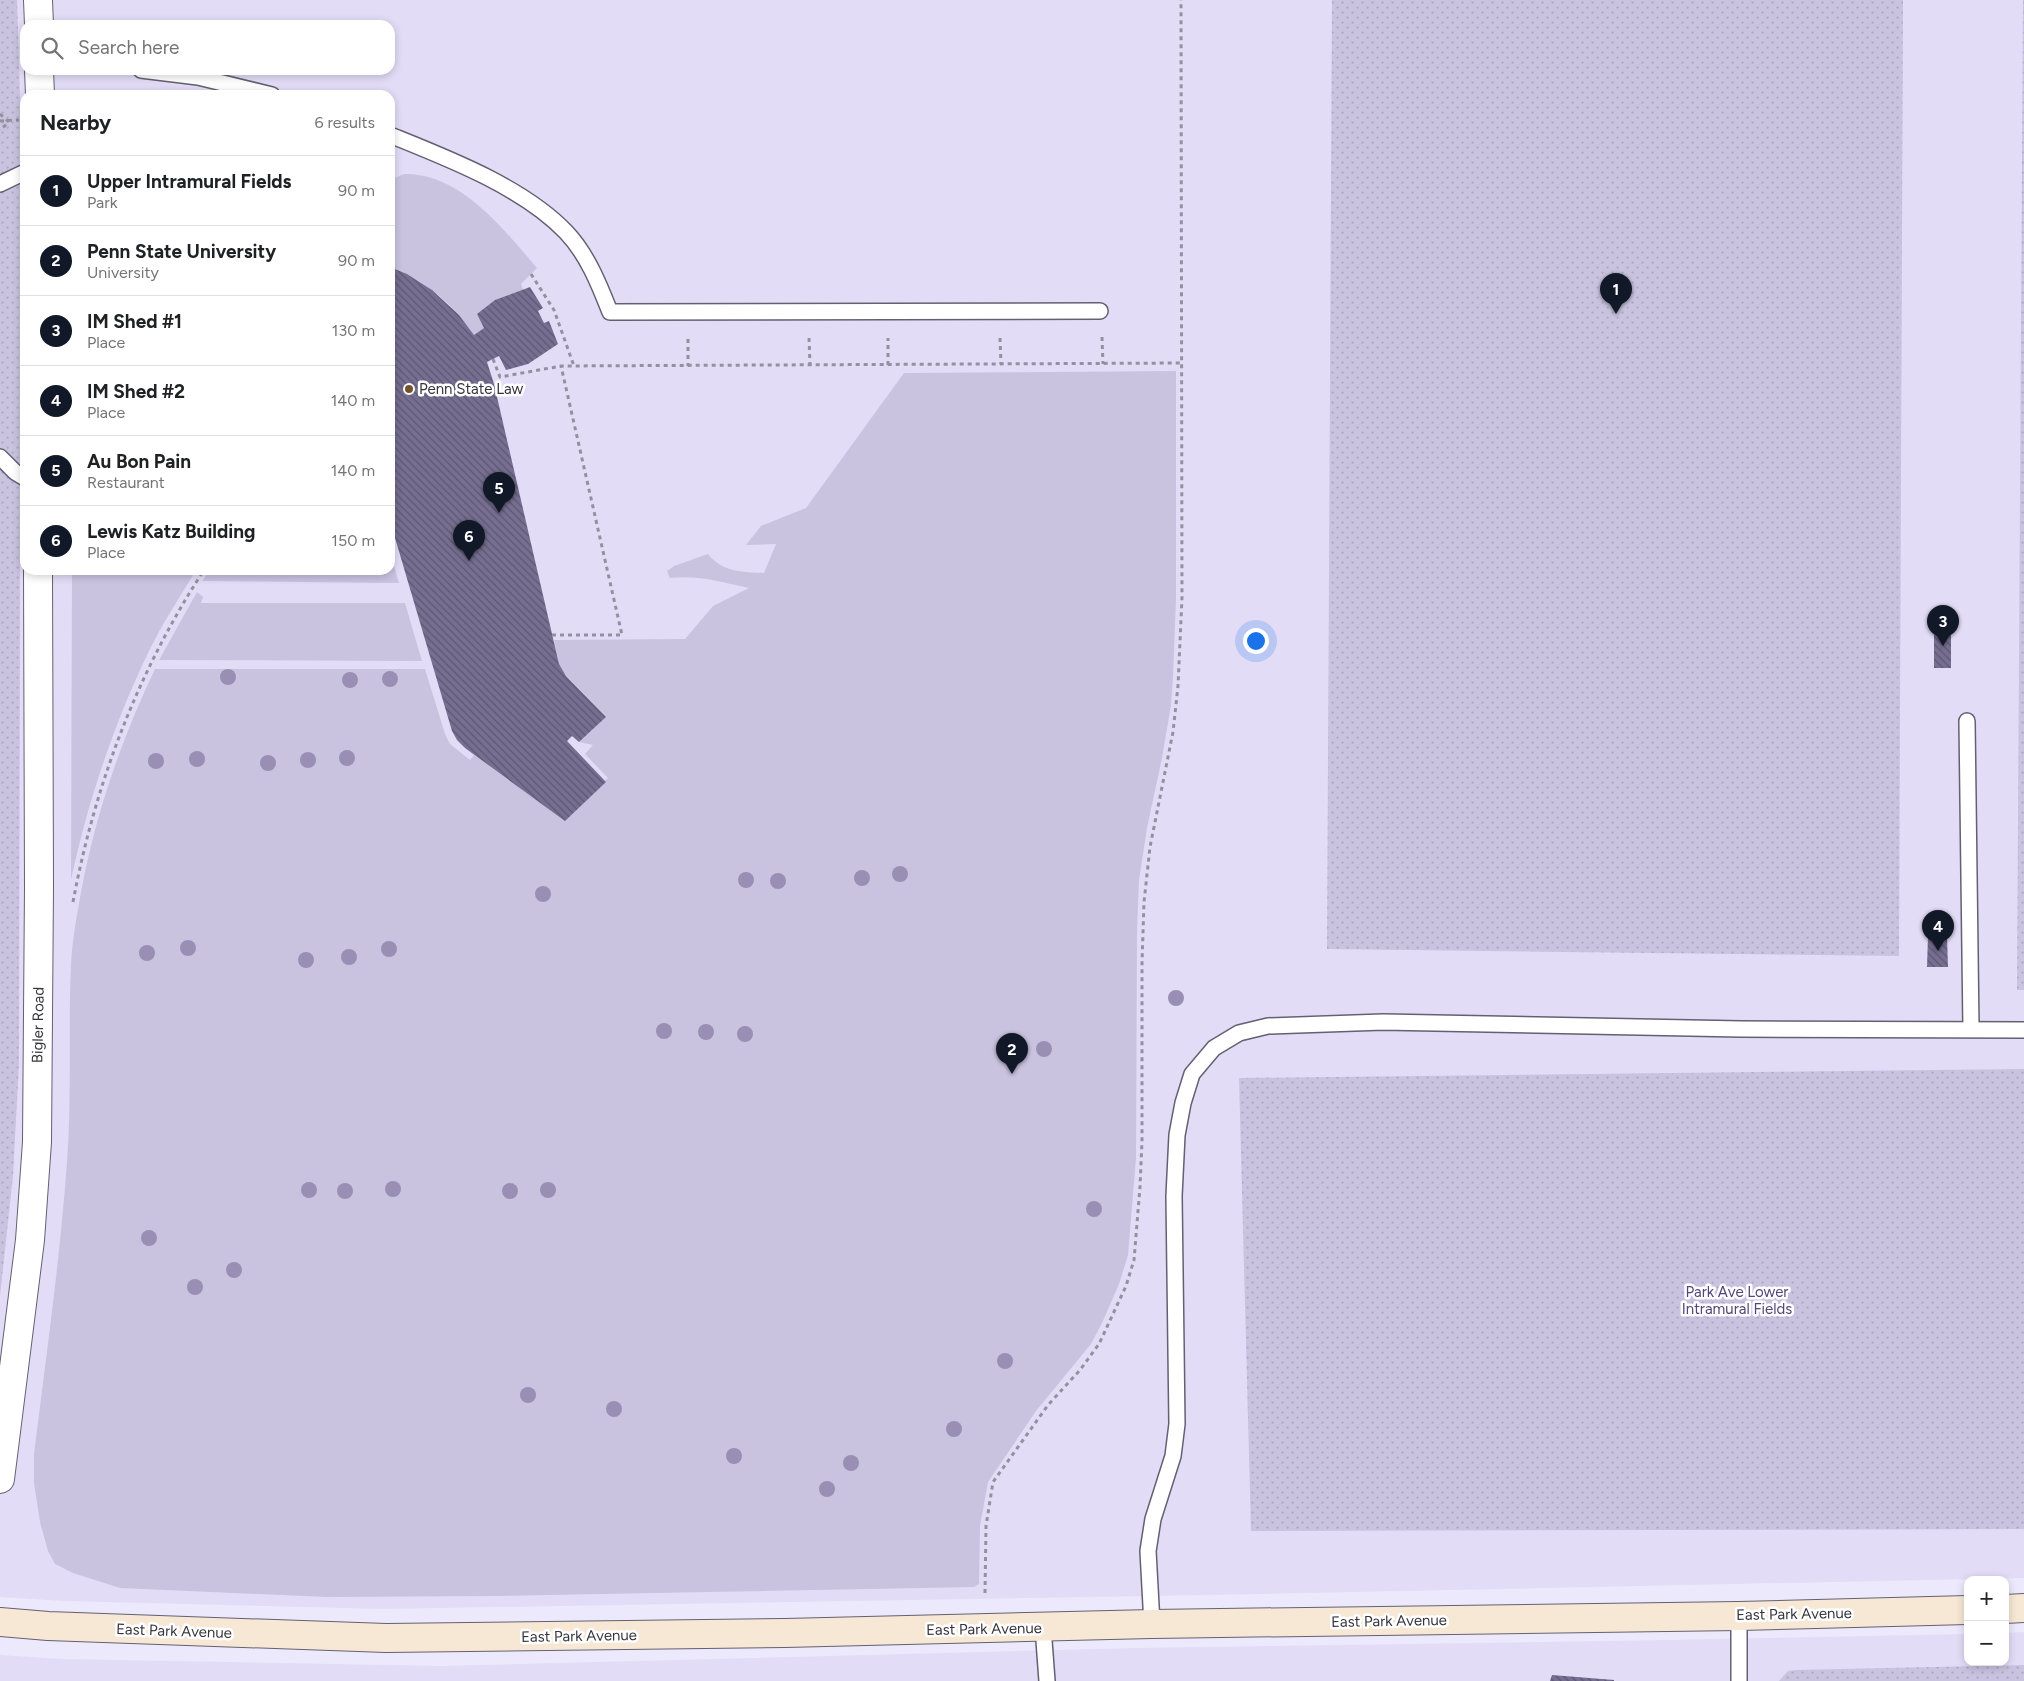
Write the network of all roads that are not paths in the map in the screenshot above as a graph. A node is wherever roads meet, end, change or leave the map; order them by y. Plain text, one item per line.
1 (38, 0) edge
2 (39, 20) edge
3 (39, 75) edge
4 (182, 75) edge
5 (40, 90) edge
6 (251, 90) edge
7 (395, 137) edge
8 (20, 174) edge
9 (0, 184) edge
10 (1100, 310) dead end
11 (0, 457) edge
12 (20, 475) edge
13 (38, 575) edge
14 (1967, 721) dead end
15 (1971, 1030) junction
16 (2024, 1030) edge
17 (0, 1479) edge
18 (2024, 1608) edge
19 (2009, 1609) edge
20 (1964, 1610) edge
21 (1739, 1616) junction
22 (0, 1622) edge
23 (1152, 1624) junction
24 (1043, 1628) junction
25 (1047, 1681) edge
26 (1739, 1681) edge

1 - 2 street
3 - 5 street
4 - 6 lane
7 - 10 lane
8 - 9 lane
11 - 12 lane
13 - 17 street, Bigler Road
14 - 15 lane
15 - 16 lane
15 - 23 lane
18 - 19 main road
20 - 21 main road, East Park Avenue
21 - 23 main road, East Park Avenue
21 - 26 lane
22 - 24 main road, East Park Avenue
23 - 24 main road, East Park Avenue
24 - 25 lane

